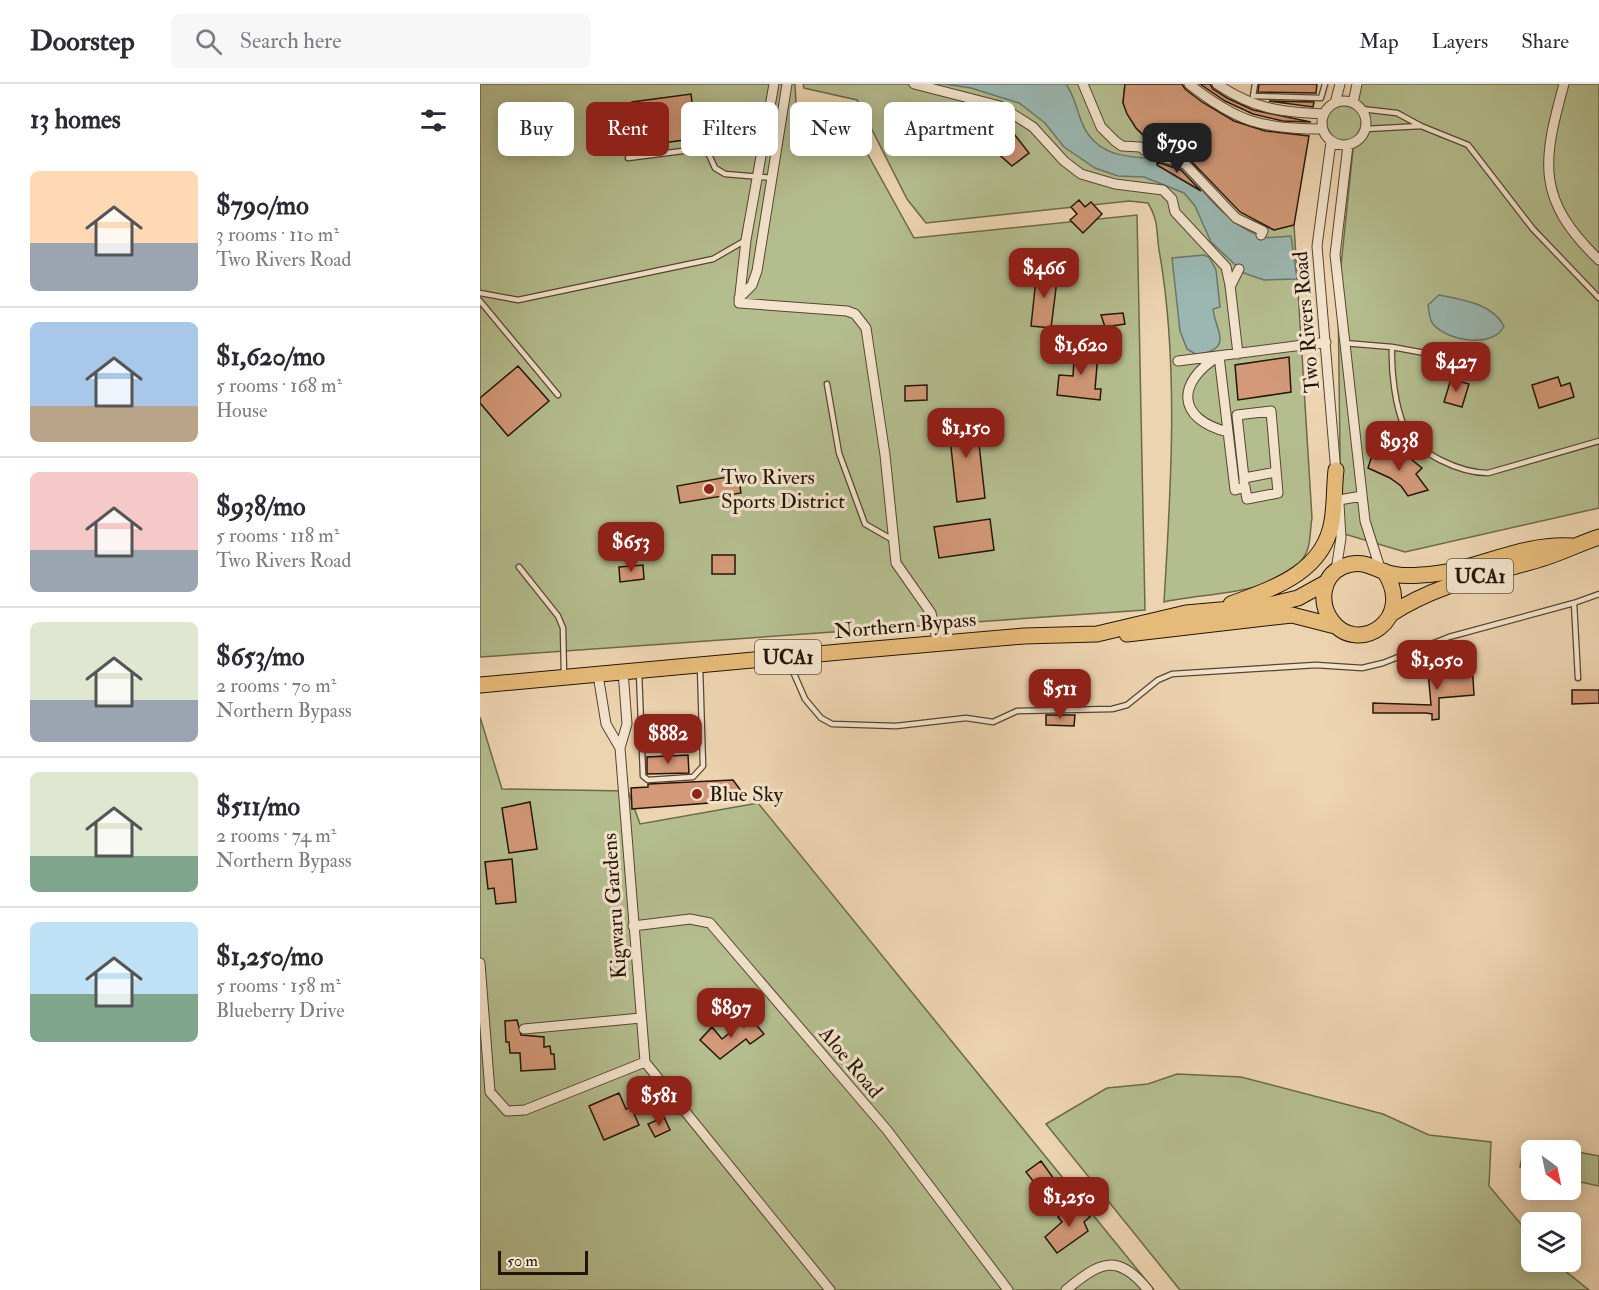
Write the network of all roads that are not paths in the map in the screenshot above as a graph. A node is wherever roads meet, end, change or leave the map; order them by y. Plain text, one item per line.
1 (774, 84) edge
2 (787, 84) edge
3 (914, 84) edge
4 (1083, 84) edge
5 (1189, 84) edge
6 (1217, 84) edge
7 (1254, 84) edge
8 (1325, 84) edge
9 (1340, 84) edge
10 (1358, 84) edge
11 (1564, 84) edge
12 (1335, 103) junction
13 (1353, 103) junction
14 (1361, 109) junction
15 (1324, 114) junction
16 (1421, 126) junction
17 (1322, 129) junction
18 (1366, 129) junction
19 (1331, 142) junction
20 (1348, 145) junction
21 (628, 158) dead end
22 (759, 178) junction
23 (773, 178) junction
24 (1262, 236) dead end
25 (746, 240) junction
26 (1599, 260) edge
27 (1239, 269) dead end
28 (1230, 287) junction
29 (480, 293) edge
30 (739, 298) junction
31 (1599, 298) edge
32 (480, 301) edge
33 (1326, 345) junction
34 (1344, 345) junction
35 (1392, 346) junction
36 (1238, 354) junction
37 (1219, 356) junction
38 (1463, 360) dead end
39 (1178, 361) dead end
40 (827, 384) dead end
41 (558, 395) dead end
42 (1228, 432) junction
43 (1599, 441) edge
44 (1336, 470) junction
45 (1276, 472) junction
46 (1244, 483) junction
47 (1362, 496) junction
48 (1339, 500) junction
49 (1599, 537) edge
50 (893, 540) junction
51 (1572, 546) junction
52 (519, 567) dead end
53 (1382, 570) junction
54 (1332, 576) junction
55 (1599, 594) edge
56 (1574, 603) junction
57 (1218, 610) junction
58 (1391, 614) junction
59 (1335, 626) junction
60 (1097, 634) junction
61 (938, 644) junction
62 (786, 657) junction
63 (700, 664) junction
64 (639, 670) junction
65 (623, 671) junction
66 (598, 675) junction
67 (564, 678) junction
68 (1578, 678) dead end
69 (480, 685) edge
70 (620, 748) junction
71 (633, 926) junction
72 (480, 963) edge
73 (641, 1018) junction
74 (524, 1029) dead end
75 (645, 1062) junction
76 (830, 1290) edge
77 (1008, 1290) edge
78 (1066, 1290) edge
79 (1148, 1290) edge

1 - 22 street
2 - 23 street
3 - 28 street
4 - 24 street
5 - 17 street
6 - 15 street
7 - 8 lane
9 - 12 street
10 - 13 street
11 - 26 street
12 - 13 street
12 - 15 street
13 - 14 street
14 - 16 lane
14 - 18 street
15 - 17 street
16 - 18 lane
16 - 31 lane
17 - 19 street
18 - 20 street
19 - 20 street
19 - 33 street, Two Rivers Road
20 - 34 street, Two Rivers Road
21 - 22 lane
22 - 23 lane
22 - 25 street
23 - 30 street
25 - 29 lane
25 - 30 street
27 - 28 street
28 - 36 street
30 - 50 street
32 - 41 lane
33 - 34 street
33 - 36 street
33 - 44 street, Two Rivers Road
34 - 35 lane
34 - 47 street, Two Rivers Road
35 - 38 lane
35 - 43 lane
36 - 37 street
37 - 39 street
37 - 42 street
37 - 42 street
40 - 50 lane
42 - 46 street
44 - 48 street, Two Rivers Road
44 - 57 main road
45 - 46 street
45 - 46 street
45 - 46 street
47 - 48 street
47 - 53 street, Two Rivers Road
48 - 54 street, Two Rivers Road
49 - 51 main road, Northern Bypass / UCA1
50 - 61 street
51 - 53 main road, Northern Bypass / UCA1
51 - 58 main road, Northern Bypass / UCA1
52 - 67 lane
53 - 54 main road, Northern Bypass
53 - 58 main road
54 - 57 main road, Northern Bypass / UCA1
54 - 59 main road
55 - 56 lane
56 - 62 lane
56 - 68 lane
57 - 60 main road, Northern Bypass / UCA1
58 - 59 main road, Northern Bypass
59 - 60 main road, UCA1
60 - 61 main road, Northern Bypass / UCA1
61 - 62 main road, Northern Bypass / UCA1
62 - 63 main road, Northern Bypass / UCA1
63 - 64 main road, Northern Bypass / UCA1
63 - 64 lane
64 - 65 main road, Northern Bypass / UCA1
65 - 66 main road, Northern Bypass / UCA1
65 - 70 street, Kigwaru Gardens
66 - 67 main road, Northern Bypass / UCA1
66 - 70 street, Kigwaru Gardens
67 - 69 main road, Northern Bypass / UCA1
70 - 71 street, Kigwaru Gardens
71 - 73 street, Kigwaru Gardens
71 - 77 street, Aloe Road
72 - 75 street
73 - 74 street
73 - 75 street, Kigwaru Gardens
75 - 76 street
78 - 79 street

